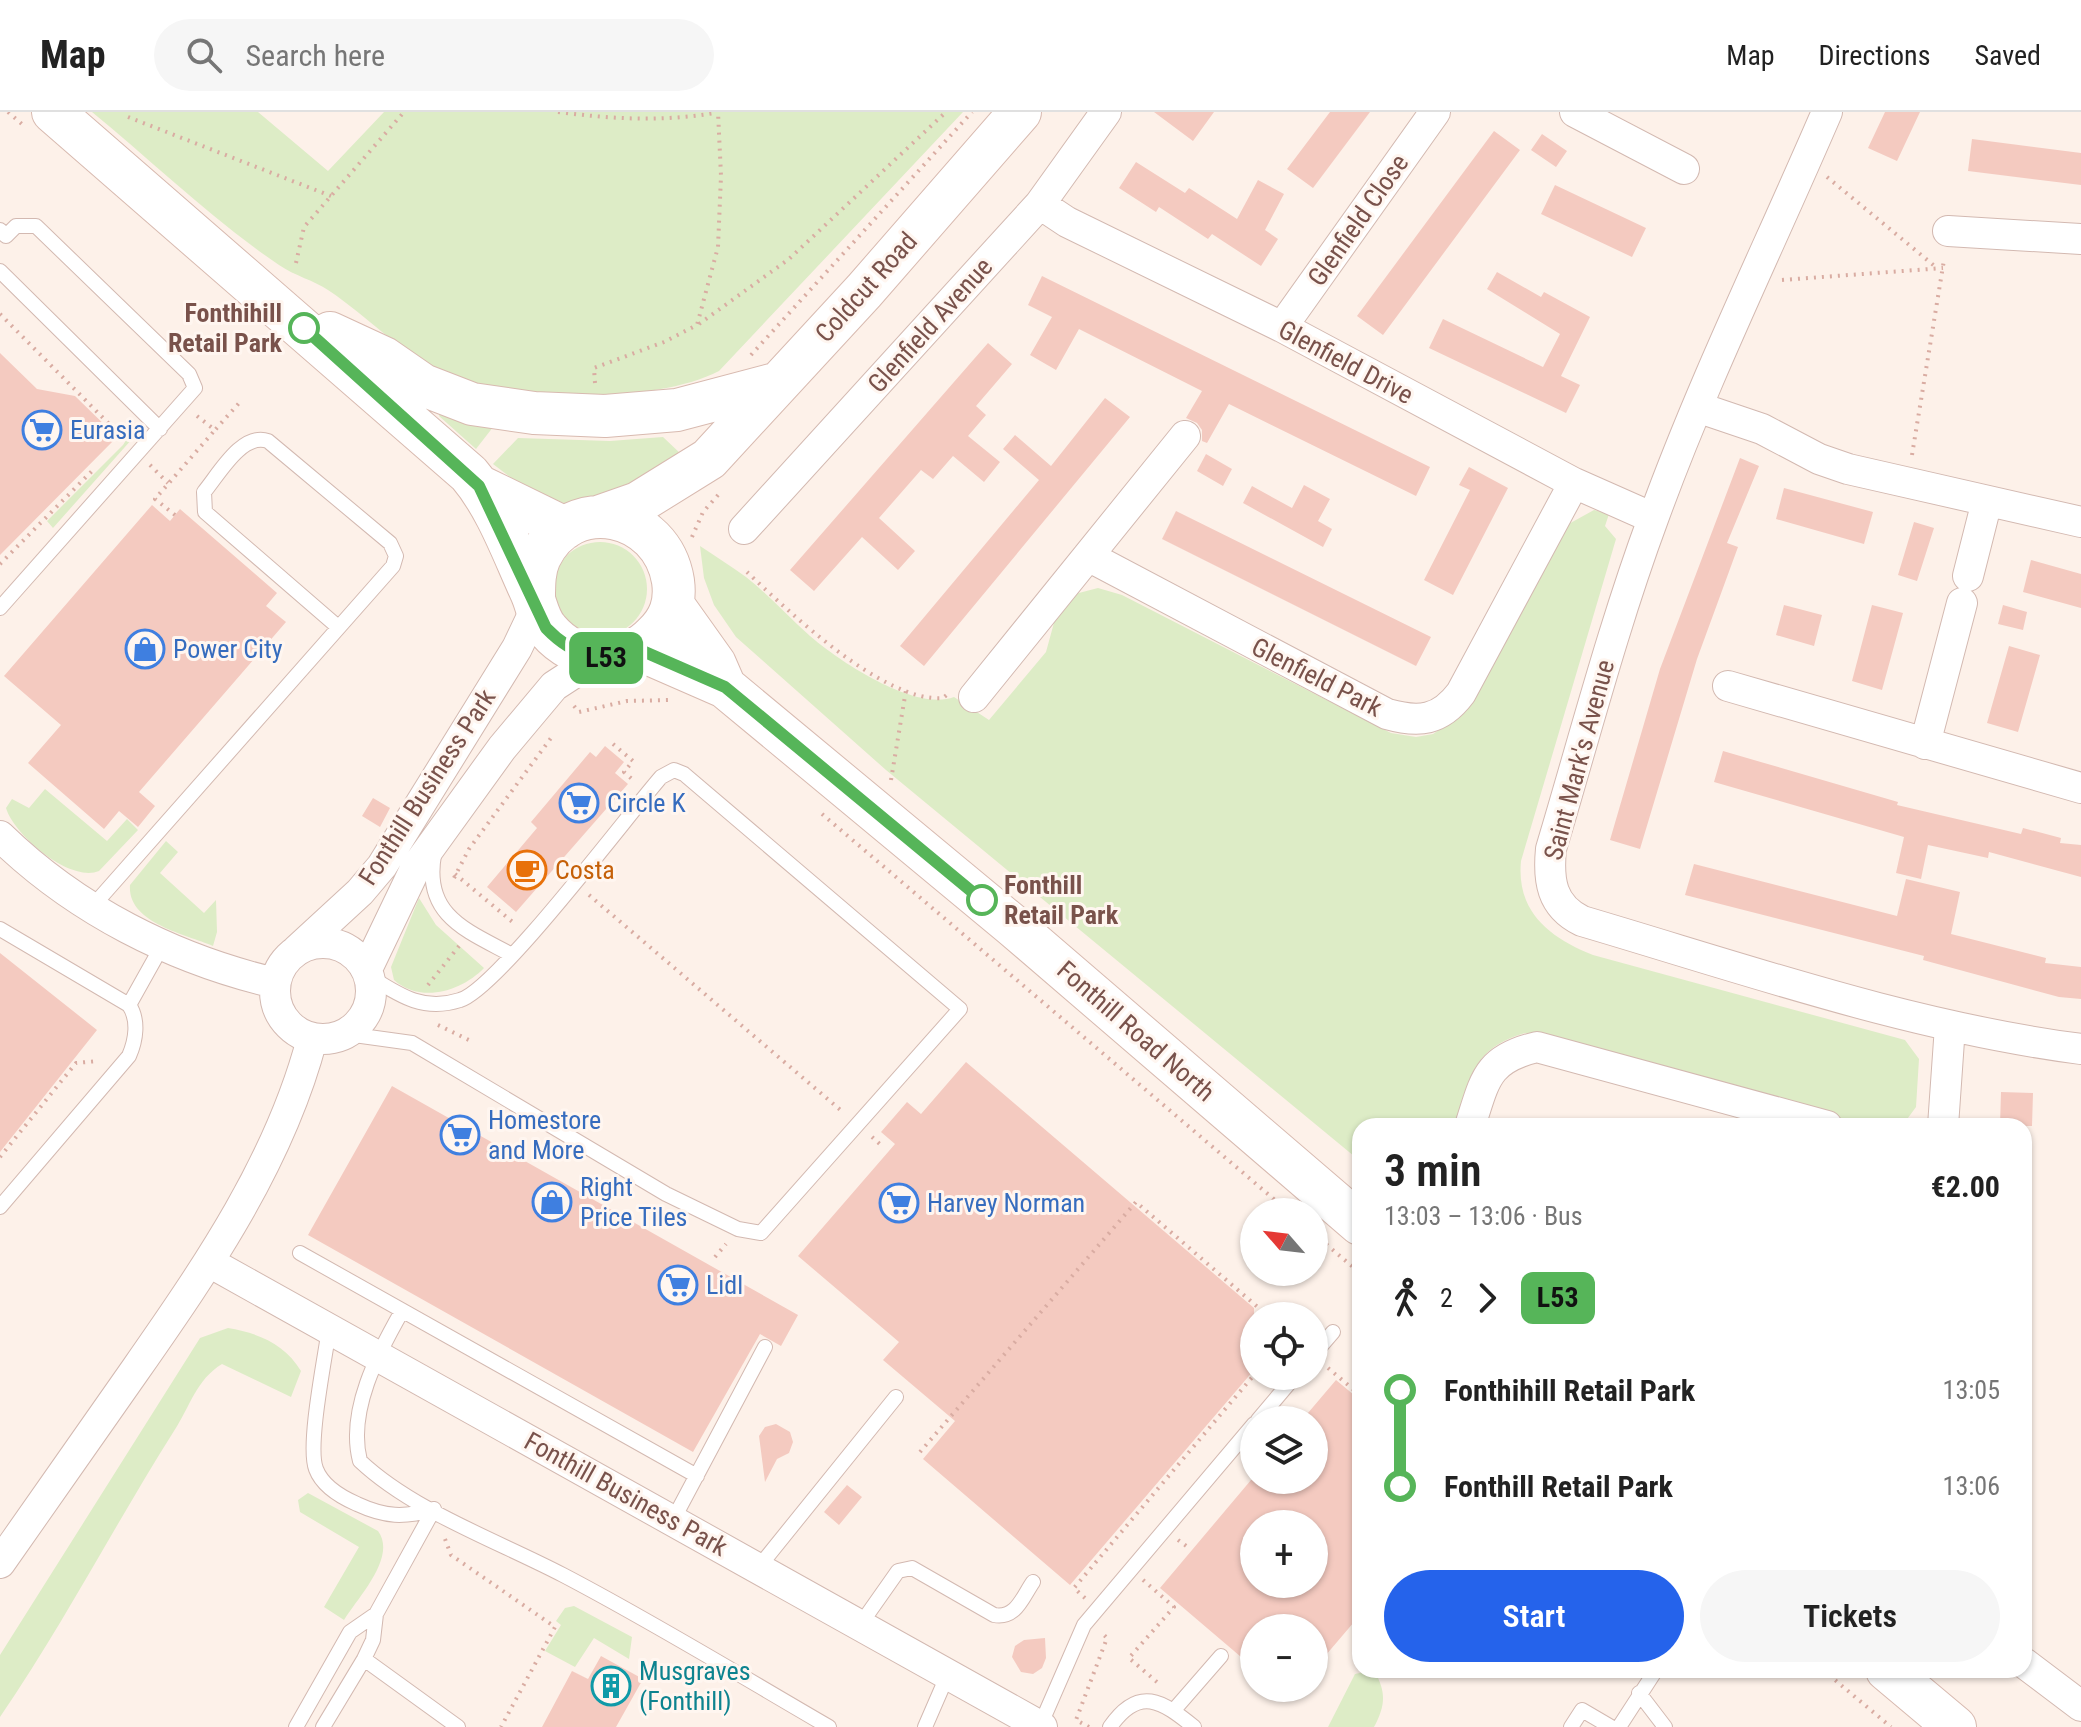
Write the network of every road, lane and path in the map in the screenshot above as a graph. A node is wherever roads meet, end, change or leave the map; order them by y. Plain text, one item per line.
1 (53, 112) edge
2 (404, 112) edge
3 (558, 112) edge
4 (716, 112) edge
5 (946, 112) edge
6 (972, 112) edge
7 (1020, 112) edge
8 (1106, 112) edge
9 (1435, 112) edge
10 (1575, 112) edge
11 (1827, 112) edge
12 (128, 117) dead end
13 (1684, 169) dead end
14 (1823, 174) dead end
15 (331, 196) junction
16 (1040, 204) junction
17 (2, 236) edge
18 (2081, 239) edge
19 (1946, 245) joint
20 (296, 263) dead end
21 (1941, 269) junction
22 (0, 271) edge
23 (1776, 280) dead end
24 (282, 310) junction
25 (0, 314) edge
26 (697, 325) junction
27 (1282, 327) junction
28 (594, 368) dead end
29 (764, 370) junction
30 (240, 402) dead end
31 (184, 403) junction
32 (1697, 407) junction
33 (160, 429) junction
34 (215, 430) junction
35 (1185, 436) dead end
36 (138, 454) junction
37 (1911, 462) dead end
38 (99, 465) dead end
39 (715, 474) junction
40 (168, 483) junction
41 (1574, 483) junction
42 (479, 486) junction
43 (1987, 501) junction
44 (175, 515) dead end
45 (1653, 518) junction
46 (2081, 522) edge
47 (581, 523) junction
48 (744, 529) dead end
49 (1088, 556) junction
50 (0, 564) edge
51 (678, 568) junction
52 (747, 572) dead end
53 (535, 603) junction
54 (0, 608) edge
55 (338, 627) junction
56 (638, 649) junction
57 (597, 658) junction
58 (1728, 686) dead end
59 (725, 687) junction
60 (906, 690) junction
61 (962, 695) joint
62 (681, 702) dead end
63 (579, 712) dead end
64 (551, 738) dead end
65 (1925, 744) junction
66 (890, 787) dead end
67 (2081, 788) edge
68 (811, 804) dead end
69 (0, 836) edge
70 (437, 843) junction
71 (455, 874) junction
72 (573, 881) junction
73 (450, 889) dead end
74 (92, 907) junction
75 (0, 929) edge
76 (509, 931) dead end
77 (162, 946) junction
78 (459, 946) dead end
79 (297, 950) junction
80 (512, 955) junction
81 (368, 972) junction
82 (275, 983) junction
83 (422, 992) dead end
84 (129, 1005) junction
85 (424, 1025) dead end
86 (1950, 1026) junction
87 (347, 1034) junction
88 (312, 1039) junction
89 (471, 1041) dead end
90 (2081, 1049) edge
91 (101, 1061) dead end
92 (1473, 1118) edge
93 (1798, 1118) edge
94 (1944, 1118) edge
95 (859, 1126) junction
96 (882, 1146) dead end
97 (0, 1157) edge
98 (1273, 1198) edge
99 (0, 1207) edge
100 (1352, 1217) edge
101 (1328, 1246) edge
102 (300, 1253) dead end
103 (209, 1262) junction
104 (1352, 1266) edge
105 (1252, 1302) edge
106 (402, 1311) junction
107 (329, 1329) junction
108 (1333, 1332) dead end
109 (1328, 1338) edge
110 (765, 1347) dead end
111 (376, 1356) junction
112 (1328, 1367) edge
113 (1352, 1388) edge
114 (1283, 1390) edge
115 (896, 1397) dead end
116 (1270, 1406) edge
117 (1240, 1441) edge
118 (920, 1452) dead end
119 (697, 1476) junction
120 (434, 1509) junction
121 (673, 1520) junction
122 (1167, 1548) dead end
123 (1189, 1548) dead end
124 (0, 1563) edge
125 (758, 1568) junction
126 (1150, 1568) dead end
127 (1141, 1579) junction
128 (1033, 1582) dead end
129 (1133, 1589) dead end
130 (376, 1614) junction
131 (860, 1625) junction
132 (1098, 1629) dead end
133 (1221, 1656) dead end
134 (364, 1659) junction
135 (2032, 1669) edge
136 (948, 1674) junction
137 (1646, 1678) edge
138 (1833, 1678) edge
139 (1897, 1678) edge
140 (1639, 1693) junction
141 (1177, 1706) junction
142 (2081, 1706) edge
143 (1041, 1726) edge
144 (296, 1727) edge
145 (323, 1727) edge
146 (458, 1727) edge
147 (501, 1727) edge
148 (829, 1727) edge
149 (925, 1727) edge
150 (1089, 1727) edge
151 (1110, 1727) edge
152 (1194, 1727) edge
153 (1571, 1727) edge
154 (1611, 1727) edge
155 (1619, 1727) edge
156 (1665, 1727) edge
157 (1891, 1727) edge
158 (1955, 1727) edge

1 - 24 main road, Fonthill Road North
2 - 15 path
3 - 4 path
4 - 26 path
5 - 26 path
6 - 29 path
7 - 29 main road, Coldcut Road
8 - 16 street, Glenfield Avenue
9 - 27 street, Glenfield Close
10 - 13 street
11 - 32 street, Saint Mark's Avenue
12 - 15 path
14 - 21 path
15 - 20 path
16 - 27 street, Glenfield Drive
16 - 48 street, Glenfield Avenue
17 - 31 lane
18 - 19 street
19 - 21 path
21 - 23 path
21 - 37 path
22 - 33 lane
24 - 29 main road
24 - 42 main road, Fonthill Road North
25 - 36 path
26 - 28 path
27 - 41 street, Glenfield Drive
29 - 39 main road, Coldcut Road
30 - 34 path
31 - 33 lane
31 - 34 path
32 - 43 street
32 - 45 street, Saint Mark's Avenue
33 - 36 lane
34 - 40 path
35 - 49 street
36 - 40 path
36 - 54 lane
38 - 50 path
39 - 47 main road
39 - 51 path
39 - 51 main road
40 - 44 path
41 - 45 street, Glenfield Drive
41 - 49 street, Glenfield Park
42 - 47 main road, Fonthill Road North
42 - 53 main road, Fonthill Road North
43 - 46 street
43 - 65 street
45 - 86 street, Saint Mark's Avenue
47 - 51 main road, Fonthill Road North
47 - 53 main road
49 - 61 street
51 - 56 main road
51 - 59 main road, Fonthill Road North
52 - 60 path
53 - 57 main road, Fonthill Road North
53 - 79 street, Fonthill Business Park
55 - 55 lane
55 - 74 lane
56 - 57 main road
56 - 59 main road, Fonthill Road North
57 - 70 street, Fonthill Business Park
58 - 65 street
59 - 100 main road, Fonthill Road North
60 - 61 path
60 - 66 path
62 - 63 path
64 - 71 path
65 - 67 street
68 - 98 path
69 - 74 street
70 - 80 lane
70 - 81 street, Fonthill Business Park
71 - 73 path
71 - 76 path
72 - 80 lane
72 - 95 path
72 - 95 lane
74 - 77 street
75 - 84 lane
77 - 82 street
77 - 84 lane
78 - 83 path
79 - 81 street
79 - 82 street, Fonthill Business Park
80 - 81 lane
81 - 87 street, Fonthill Business Park
82 - 88 street
84 - 99 lane
85 - 89 path
86 - 90 street, Saint Mark's Avenue
86 - 94 street
87 - 88 street
87 - 95 lane
88 - 103 street
91 - 97 path
92 - 93 street
95 - 96 path
101 - 104 path
102 - 106 lane
103 - 107 street, Fonthill Business Park
103 - 124 street
105 - 118 path
106 - 111 lane
106 - 119 lane
107 - 111 street, Fonthill Business Park
107 - 120 lane
108 - 109 lane
110 - 119 lane
111 - 120 lane
111 - 121 street, Fonthill Business Park
112 - 113 path
114 - 116 lane
115 - 125 lane
117 - 143 lane
119 - 121 lane
120 - 130 lane
120 - 147 path
120 - 148 lane
121 - 125 street, Fonthill Business Park
122 - 123 path
125 - 131 street, Fonthill Business Park
126 - 127 path
127 - 129 path
127 - 141 path
128 - 131 lane
130 - 134 lane
130 - 144 lane
131 - 136 street, Fonthill Business Park
132 - 150 path
133 - 141 lane
134 - 145 lane
134 - 146 lane
135 - 142 street
136 - 143 street, Fonthill Business Park
136 - 149 lane
137 - 140 lane
138 - 157 path
139 - 158 main road
140 - 155 lane
140 - 156 lane
141 - 151 lane
141 - 152 lane
153 - 154 lane

